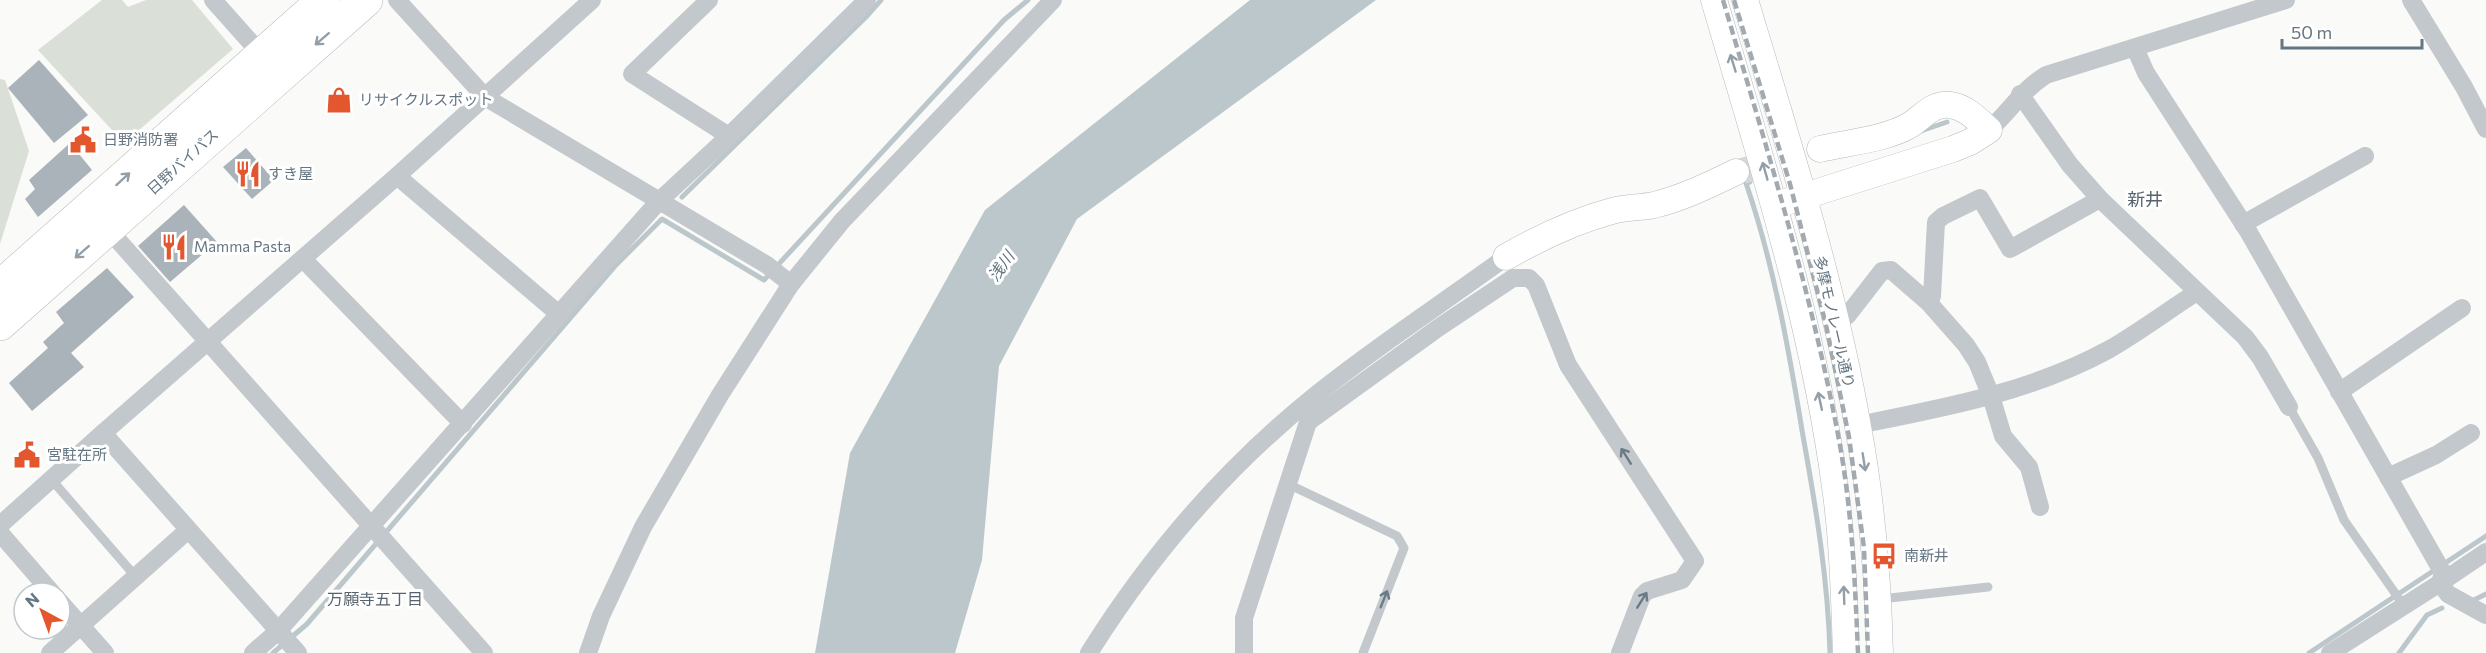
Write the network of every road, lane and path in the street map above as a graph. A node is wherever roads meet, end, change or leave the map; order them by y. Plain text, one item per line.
1 (213, 0) edge
2 (324, 0) edge
3 (366, 0) edge
4 (398, 0) edge
5 (592, 0) edge
6 (709, 0) edge
7 (867, 0) edge
8 (1053, 0) edge
9 (1714, 0) edge
10 (1745, 0) edge
11 (2286, 0) edge
12 (2410, 0) edge
13 (2135, 48) junction
14 (262, 55) junction
15 (2020, 94) junction
16 (485, 97) junction
17 (2486, 129) edge
18 (1989, 130) junction
19 (729, 136) junction
20 (1820, 149) tunnel mouth
21 (2365, 156) dead end
22 (1736, 172) tunnel mouth
23 (397, 176) junction
24 (1802, 197) junction
25 (2100, 199) junction
26 (659, 201) junction
27 (1775, 205) junction
28 (2243, 224) junction
29 (108, 229) junction
30 (1506, 257) joint
31 (303, 259) junction
32 (780, 275) junction
33 (0, 287) edge
34 (2197, 292) junction
35 (1929, 303) junction
36 (2462, 308) dead end
37 (560, 315) junction
38 (1835, 320) junction
39 (0, 324) edge
40 (207, 341) junction
41 (2339, 392) junction
42 (1317, 394) junction
43 (1991, 396) junction
44 (2289, 407) joint
45 (1308, 422) junction
46 (463, 424) junction
47 (1858, 425) junction
48 (103, 433) junction
49 (2471, 434) dead end
50 (2388, 477) junction
51 (51, 479) junction
52 (1288, 484) junction
53 (2040, 507) dead end
54 (0, 525) edge
55 (372, 525) junction
56 (188, 531) junction
57 (0, 533) edge
58 (2486, 552) edge
59 (136, 577) junction
60 (2441, 578) junction
61 (42, 581) edge
62 (1988, 587) dead end
63 (1878, 600) junction
64 (2399, 600) junction
65 (72, 615) edge
66 (2486, 615) edge
67 (81, 625) junction
68 (278, 631) junction
69 (296, 651) edge
70 (50, 653) edge
71 (105, 653) edge
72 (253, 653) edge
73 (484, 653) edge
74 (588, 653) edge
75 (1089, 653) edge
76 (1244, 653) edge
77 (1363, 653) edge
78 (1620, 653) edge
79 (1846, 653) edge
80 (1880, 653) edge
81 (2330, 653) edge

1 - 14 street
2 - 14 highway, 日野バイパス
3 -> 29 highway, 日野バイパス
4 - 16 street
5 - 16 street
6 - 19 street
7 - 19 street
8 - 32 street
27 -> 9 main road, 多摩モノレール通り
10 - 24 main road, 多摩モノレール通り
11 - 13 street
12 - 17 street
13 - 15 street
13 - 28 street
33 -> 14 highway, 日野バイパス
15 - 18 street
15 - 25 street
16 - 23 street
16 - 26 street
18 - 20 main road
18 - 24 main road
19 - 26 street
21 - 28 street
22 - 30 main road
23 - 31 street
23 - 37 street
24 - 27 main road
24 - 38 main road, 多摩モノレール通り
25 - 34 street
25 - 35 street
26 - 32 street
26 - 37 street
79 -> 27 main road, 多摩モノレール通り
28 - 41 street
29 -> 39 highway, 日野バイパス
29 - 40 street
30 - 42 street
31 - 40 street
31 - 46 street
32 - 74 street
34 - 43 street
34 - 44 street
35 - 38 street
35 - 43 street
36 - 41 street
37 - 46 street
38 - 47 main road, 多摩モノレール通り
40 - 48 street
40 - 55 street
41 - 50 street
42 - 45 street
42 - 75 street
43 - 47 street
43 - 53 street
44 - 64 lane
45 - 52 street
78 -> 45 street
46 - 55 street
47 -> 63 main road, 多摩モノレール通り
48 - 51 street
48 - 56 street
49 - 50 street
50 - 60 street
51 - 54 street
51 - 59 lane
52 - 76 street
77 -> 52 lane
55 - 68 street
55 - 73 street
56 - 59 street
56 - 68 street
57 - 61 street
58 - 60 street
59 - 67 street
60 - 64 street
60 - 66 street
62 - 63 lane
63 - 80 main road, 多摩モノレール通り
64 - 81 street
65 - 67 street
67 - 70 street
67 - 71 street
68 - 69 street
68 - 72 street

